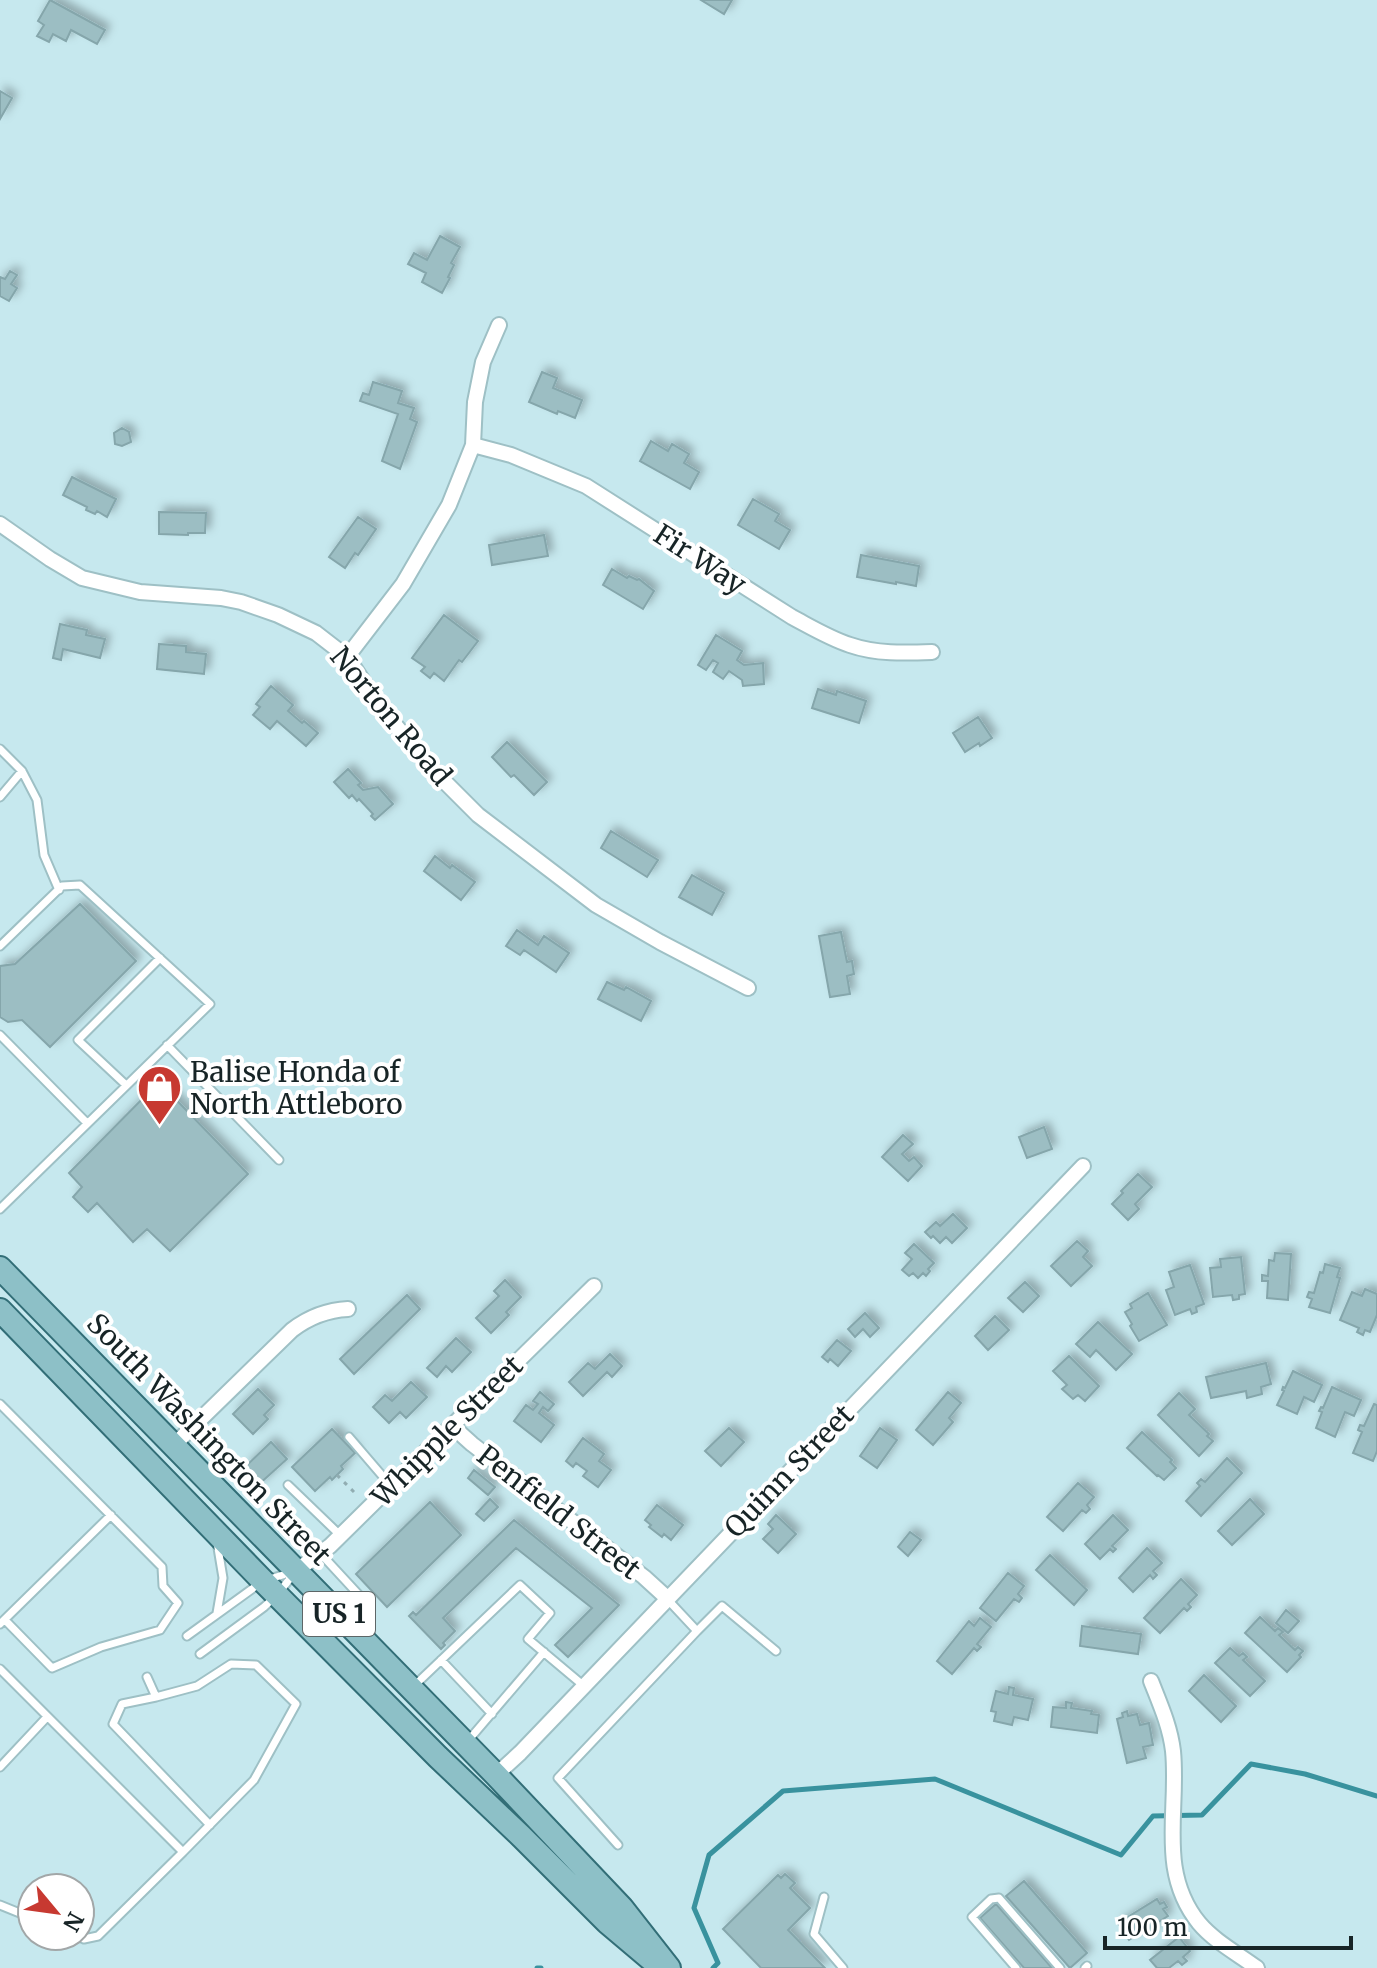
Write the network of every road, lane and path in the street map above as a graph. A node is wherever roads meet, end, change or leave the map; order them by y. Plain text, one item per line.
1 (499, 325) dead end
2 (473, 445) junction
3 (0, 524) edge
4 (932, 652) dead end
5 (347, 657) junction
6 (0, 749) edge
7 (22, 771) junction
8 (0, 797) edge
9 (59, 890) junction
10 (0, 946) edge
11 (160, 958) junction
12 (748, 988) dead end
13 (0, 1035) edge
14 (167, 1045) junction
15 (126, 1085) junction
16 (87, 1123) junction
17 (279, 1160) dead end
18 (1083, 1166) dead end
19 (0, 1209) edge
20 (0, 1268) edge
21 (594, 1286) dead end
22 (348, 1309) dead end
23 (0, 1310) edge
24 (0, 1404) edge
25 (452, 1426) junction
26 (349, 1437) dead end
27 (173, 1446) junction
28 (337, 1475) dead end
29 (288, 1485) dead end
30 (391, 1486) junction
31 (370, 1507) junction
32 (111, 1515) junction
33 (216, 1532) junction
34 (341, 1536) junction
35 (321, 1554) junction
36 (296, 1571) junction
37 (270, 1588) junction
38 (667, 1598) junction
39 (217, 1613) junction
40 (2, 1622) edge
41 (350, 1626) junction
42 (697, 1631) junction
43 (187, 1636) dead end
44 (776, 1651) dead end
45 (544, 1652) junction
46 (200, 1654) dead end
47 (441, 1660) junction
48 (0, 1669) edge
49 (147, 1677) dead end
50 (1151, 1681) dead end
51 (584, 1686) junction
52 (411, 1688) junction
53 (156, 1697) junction
54 (492, 1714) junction
55 (47, 1717) junction
56 (465, 1744) junction
57 (0, 1767) edge
58 (496, 1775) junction
59 (210, 1825) junction
60 (618, 1845) dead end
61 (183, 1852) junction
62 (824, 1897) dead end
63 (96, 1936) edge
64 (662, 1968) edge
65 (669, 1968) edge
66 (843, 1968) edge
67 (1016, 1968) edge
68 (1060, 1968) edge
69 (1257, 1968) edge

1 - 2 street
2 - 4 street, Fir Way
2 - 5 street
3 - 5 street, Norton Road
5 - 12 street, Norton Road
6 - 7 lane
7 - 8 lane
7 - 9 lane
9 - 10 lane
9 - 11 lane
11 - 14 lane
11 - 15 lane
13 - 16 lane
14 - 15 lane
14 - 17 lane
15 - 16 lane
16 - 19 lane
18 - 38 street, Quinn Street
20 - 27 main road, South Washington Street / US 1
21 - 25 street, Whipple Street
22 - 27 street
23 - 33 main road, US 1
24 - 32 lane
25 - 30 street, Whipple Street
25 - 38 street, Penfield Street
26 - 30 lane
27 - 36 main road, South Washington Street / US 1
28 - 31 path
29 - 34 lane
30 - 31 street, Whipple Street
31 - 34 street, Whipple Street
32 - 40 lane
32 - 40 lane
33 - 37 main road, US 1
33 - 39 lane
34 - 35 street, Whipple Street
35 - 36 street, Whipple Street
35 - 41 lane
36 - 37 lane
36 - 37 lane
36 - 41 main road, South Washington Street / US 1
37 - 39 lane
37 - 46 lane
37 - 64 main road, US 1
38 - 42 lane
38 - 51 street, Quinn Street
39 - 43 lane
41 - 52 main road, South Washington Street / US 1
42 - 44 lane
42 - 60 lane
45 - 47 lane
45 - 51 lane
45 - 54 lane
47 - 52 lane
47 - 54 lane
48 - 55 lane
49 - 53 lane
50 - 69 street
51 - 58 street, Quinn Street
52 - 56 main road, South Washington Street / US 1
53 - 59 lane
53 - 59 lane
54 - 56 lane
55 - 57 lane
55 - 61 lane
56 - 58 main road, South Washington Street / US 1
58 - 65 main road, South Washington Street / US 1
59 - 61 lane
61 - 63 lane
62 - 66 lane
67 - 68 lane

